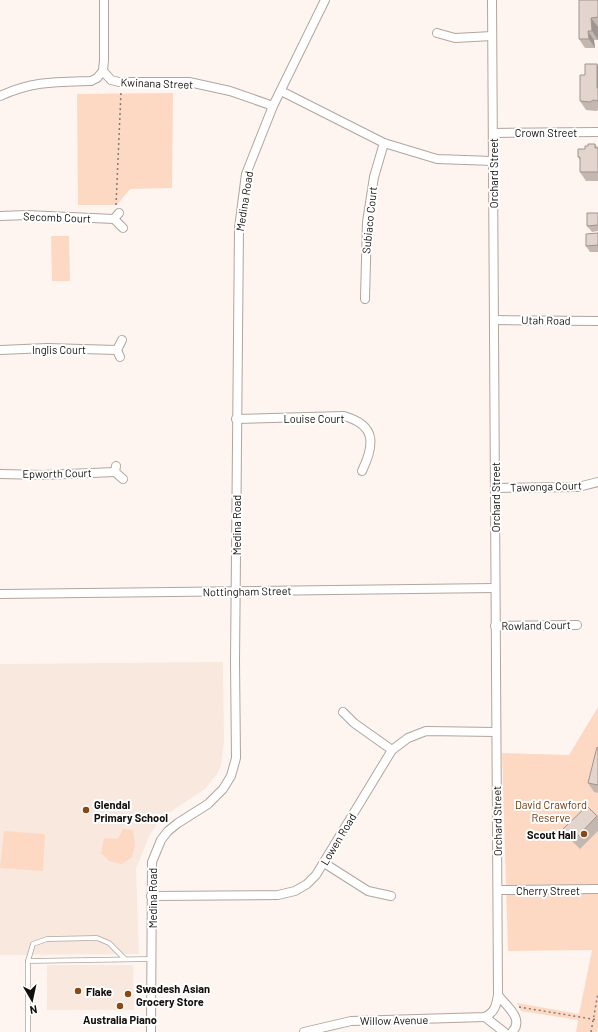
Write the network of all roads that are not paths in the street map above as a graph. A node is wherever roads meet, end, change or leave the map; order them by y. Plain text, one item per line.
1 (104, 0) edge
2 (325, 0) edge
3 (492, 0) edge
4 (437, 33) dead end
5 (492, 36) junction
6 (103, 71) junction
7 (281, 91) junction
8 (0, 96) edge
9 (273, 106) junction
10 (598, 132) edge
11 (493, 133) junction
12 (384, 143) junction
13 (493, 160) junction
14 (0, 216) edge
15 (123, 228) dead end
16 (365, 299) dead end
17 (494, 320) junction
18 (598, 321) edge
19 (122, 340) dead end
20 (0, 350) edge
21 (236, 419) junction
22 (362, 471) dead end
23 (0, 474) edge
24 (123, 479) dead end
25 (598, 482) edge
26 (495, 488) junction
27 (494, 588) junction
28 (236, 591) junction
29 (0, 594) edge
30 (577, 625) dead end
31 (495, 626) junction
32 (343, 712) dead end
33 (496, 732) junction
34 (392, 750) junction
35 (324, 863) junction
36 (598, 889) edge
37 (498, 890) junction
38 (151, 896) junction
39 (391, 896) dead end
40 (125, 959) junction
41 (152, 959) junction
42 (28, 961) junction
43 (498, 995) junction
44 (485, 1017) junction
45 (339, 1023) junction
46 (28, 1032) edge
47 (151, 1032) edge
48 (304, 1032) edge
49 (340, 1032) edge
50 (504, 1032) edge
51 (512, 1032) edge

1 - 6 street
2 - 7 street, Medina Road
3 - 5 street, Orchard Street
4 - 5 street
5 - 11 street, Orchard Street
6 - 8 street
6 - 9 street, Kwinana Street
7 - 9 street, Medina Road
7 - 12 street
9 - 21 street, Medina Road
10 - 11 street, Crown Street
11 - 13 street, Orchard Street
12 - 13 street
12 - 16 street, Subiaco Court
13 - 17 street, Orchard Street
14 - 15 street, Secomb Court
17 - 18 street, Utah Road
17 - 26 street, Orchard Street
19 - 20 street, Inglis Court
21 - 22 street, Louise Court
21 - 28 street, Medina Road
23 - 24 street, Epworth Court
25 - 26 street, Tawonga Court
26 - 27 street, Orchard Street
27 - 28 street, Nottingham Street
27 - 31 street, Orchard Street
28 - 29 street, Nottingham Street
28 - 38 street, Medina Road
30 - 31 street, Rowland Court
31 - 33 street, Orchard Street
32 - 34 street
33 - 34 street, Lowen Road
33 - 37 street, Orchard Street
34 - 35 street, Lowen Road
35 - 38 street, Lowen Road
35 - 39 street
36 - 37 street, Cherry Street
37 - 43 street, Orchard Street
38 - 41 street, Medina Road
40 - 41 lane
40 - 42 lane
40 - 42 lane
41 - 47 street, Medina Road
42 - 46 lane
43 - 44 street, Orchard Street
43 - 51 street
44 - 45 street, Willow Avenue
44 - 50 street
45 - 48 street, Willow Avenue
45 - 49 street

